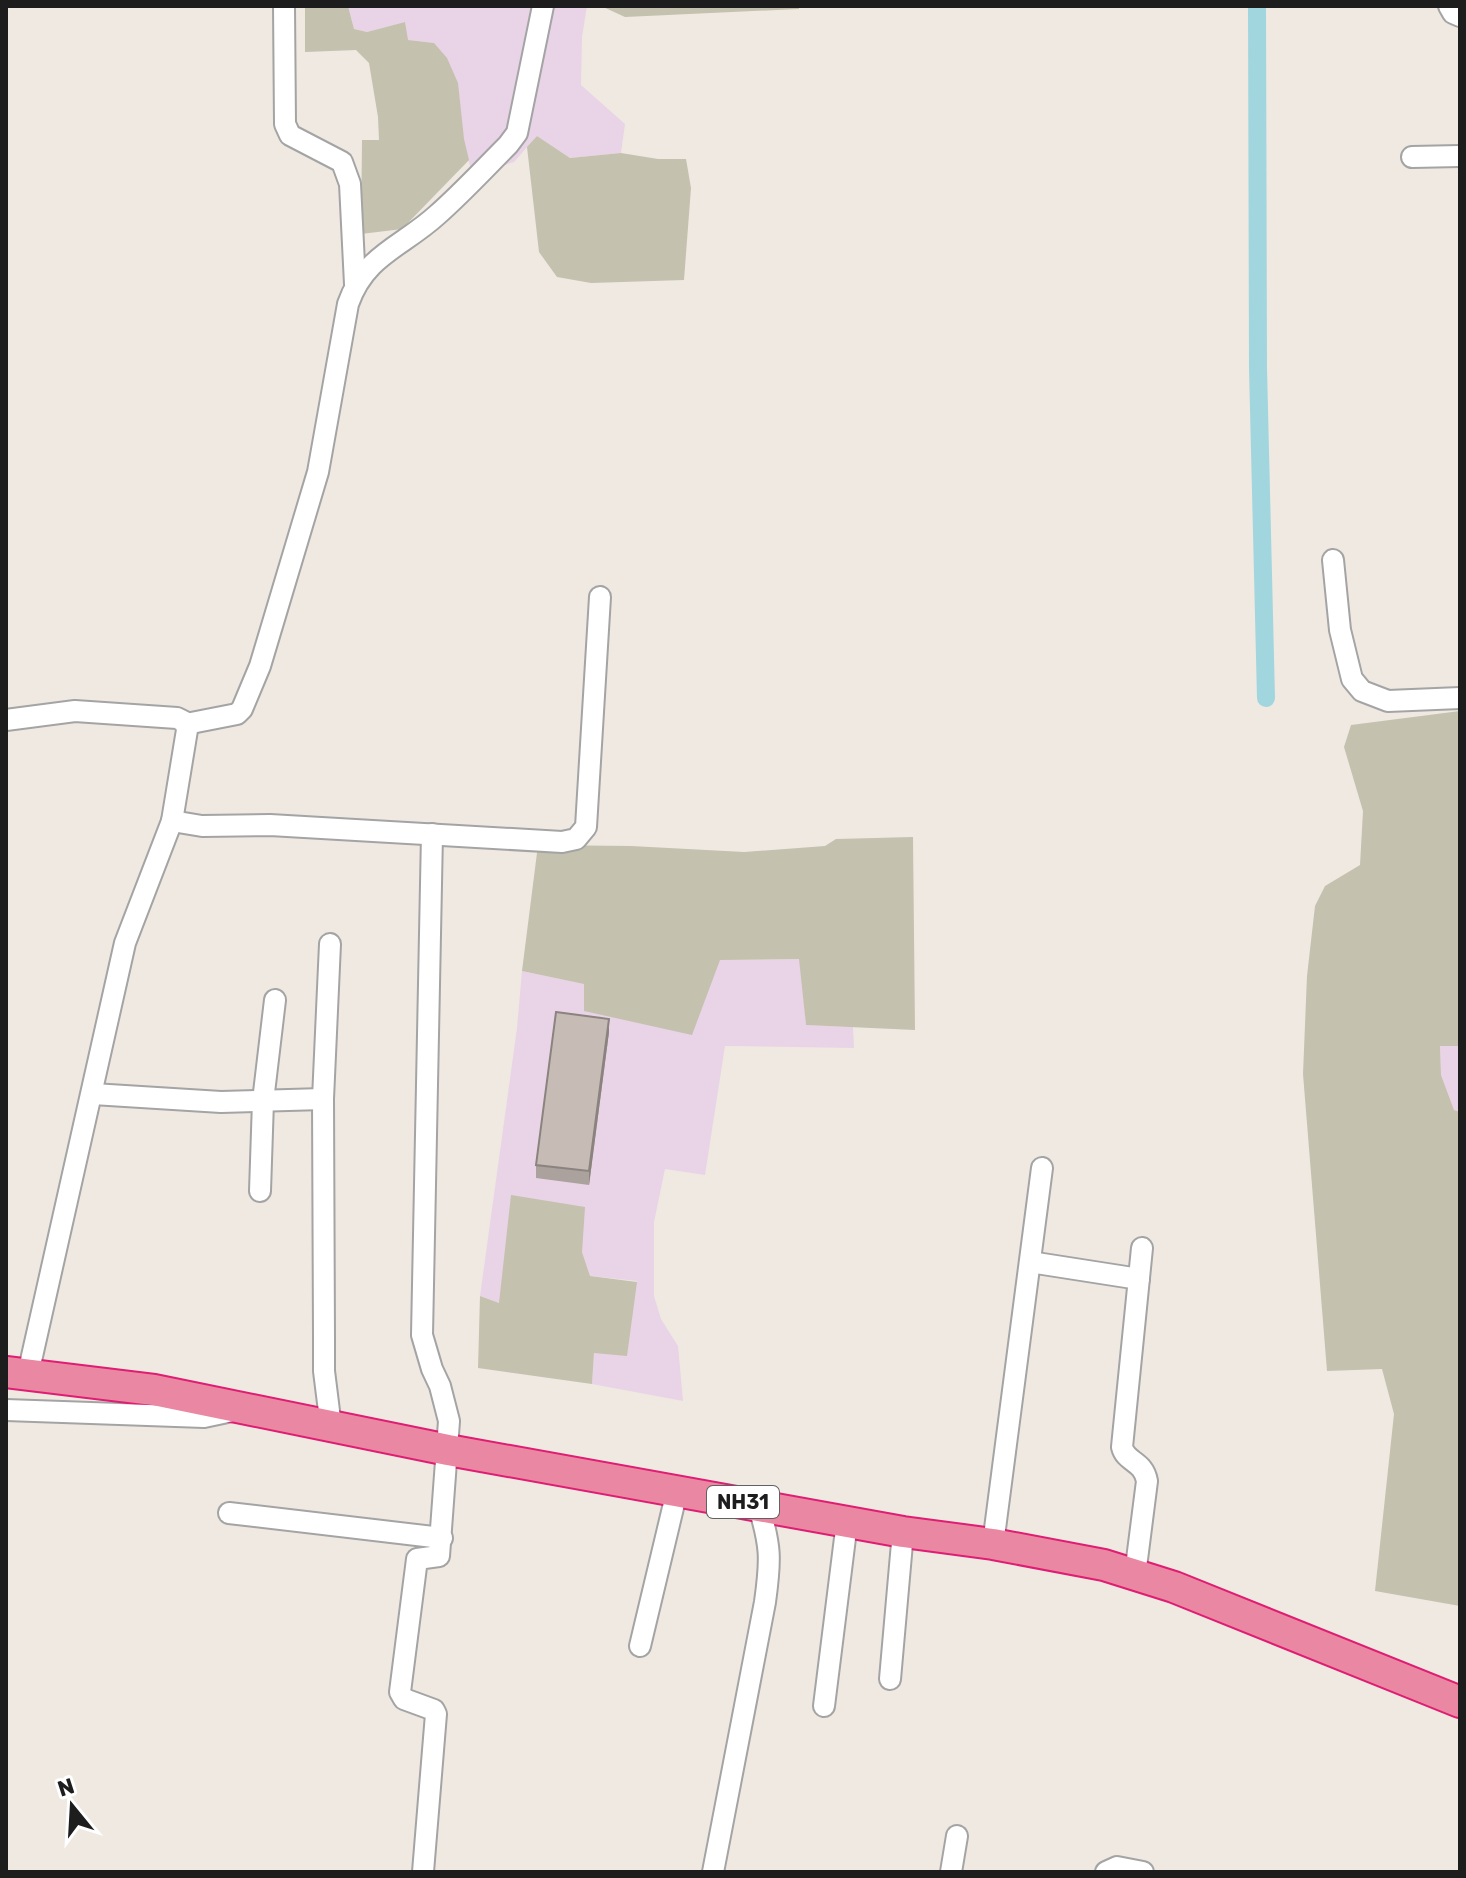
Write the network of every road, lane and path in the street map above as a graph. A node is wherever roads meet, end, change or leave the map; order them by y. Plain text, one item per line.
1 (284, 6) edge
2 (543, 6) edge
3 (1449, 6) edge
4 (1460, 16) edge
5 (1460, 156) edge
6 (1412, 157) dead end
7 (355, 284) junction
8 (1333, 560) dead end
9 (600, 597) dead end
10 (1460, 698) edge
11 (6, 720) edge
12 (186, 724) junction
13 (172, 821) junction
14 (432, 834) junction
15 (330, 944) dead end
16 (275, 1000) dead end
17 (93, 1094) junction
18 (323, 1099) junction
19 (263, 1101) junction
20 (1042, 1168) dead end
21 (260, 1191) dead end
22 (1142, 1248) dead end
23 (1030, 1262) junction
24 (1139, 1279) junction
25 (17, 1373) edge
26 (245, 1407) junction
27 (6, 1410) edge
28 (331, 1427) junction
29 (448, 1450) junction
30 (677, 1491) junction
31 (758, 1504) junction
32 (229, 1513) dead end
33 (847, 1522) junction
34 (903, 1532) junction
35 (442, 1538) junction
36 (993, 1544) junction
37 (1135, 1575) junction
38 (640, 1646) dead end
39 (890, 1679) dead end
40 (1460, 1702) edge
41 (824, 1706) dead end
42 (957, 1836) dead end
43 (423, 1872) edge
44 (713, 1872) edge
45 (951, 1872) edge
46 (1106, 1872) edge
47 (1143, 1872) edge

1 - 7 street
2 - 7 street
3 - 4 street
5 - 6 street
7 - 12 street
8 - 10 street
9 - 14 street
11 - 12 street
12 - 13 street
13 - 14 street
13 - 17 street
14 - 29 street
15 - 18 street
16 - 19 street
17 - 19 street
17 - 25 street
18 - 19 street
18 - 28 street
19 - 21 street
20 - 23 street
22 - 24 street
23 - 24 street
23 - 36 street
24 - 37 street
25 - 26 highway, NH31
26 - 27 street
26 - 28 highway, NH31
28 - 29 highway, NH31
29 - 30 highway, NH31
29 - 35 street
30 - 31 highway, NH31
30 - 38 street
31 - 33 highway, NH31
31 - 44 street
32 - 35 street
33 - 34 highway, NH31
33 - 41 street
34 - 36 highway, NH31
34 - 39 street
35 - 43 street
36 - 37 highway, NH31
37 - 40 highway, NH31
42 - 45 street
46 - 47 street

